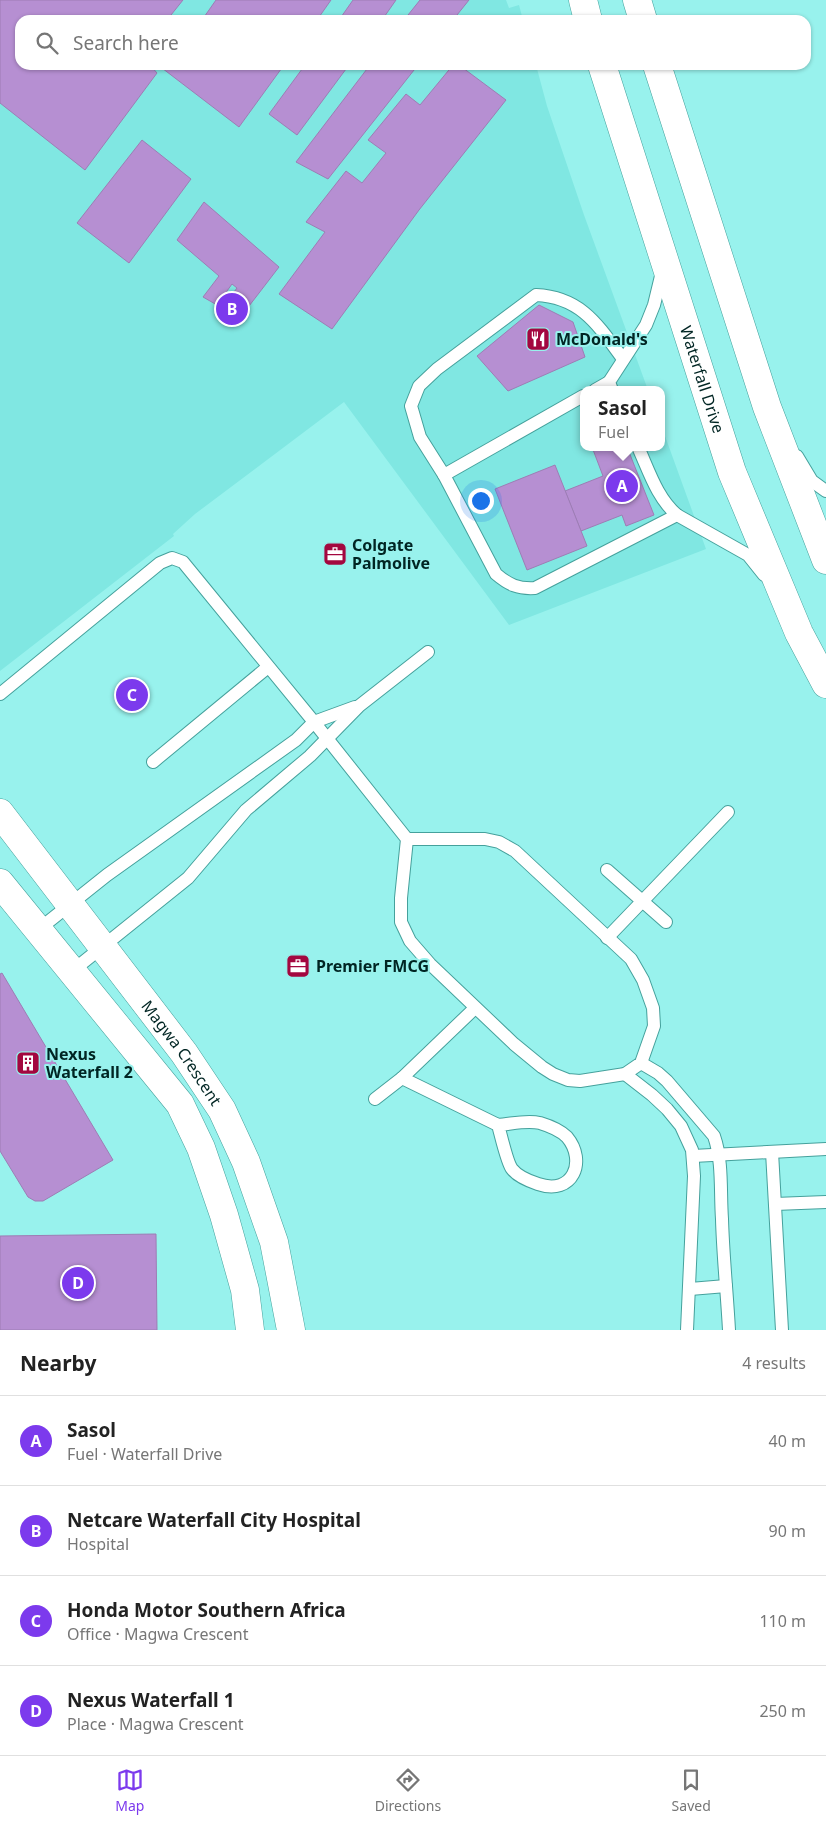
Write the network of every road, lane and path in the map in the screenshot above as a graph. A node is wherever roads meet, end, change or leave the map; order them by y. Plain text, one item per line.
1 (583, 0) edge
2 (636, 0) edge
3 (587, 15) edge
4 (641, 15) edge
5 (604, 70) edge
6 (660, 70) edge
7 (664, 264) junction
8 (622, 359) junction
9 (610, 386) edge
10 (580, 398) edge
11 (767, 408) junction
12 (640, 451) edge
13 (444, 475) junction
14 (826, 491) edge
15 (677, 515) junction
16 (826, 560) edge
17 (799, 633) junction
18 (428, 652) dead end
19 (268, 666) junction
20 (826, 684) edge
21 (0, 694) edge
22 (359, 706) junction
23 (314, 722) junction
24 (327, 740) junction
25 (153, 762) dead end
26 (728, 812) dead end
27 (0, 813) edge
28 (407, 839) junction
29 (607, 870) dead end
30 (0, 883) edge
31 (643, 900) junction
32 (71, 905) junction
33 (666, 922) dead end
34 (38, 930) junction
35 (607, 938) junction
36 (103, 947) junction
37 (71, 972) junction
38 (475, 1008) junction
39 (641, 1063) junction
40 (626, 1074) junction
41 (402, 1078) junction
42 (375, 1099) dead end
43 (498, 1126) junction
44 (826, 1148) edge
45 (772, 1152) junction
46 (719, 1155) junction
47 (693, 1156) junction
48 (826, 1202) edge
49 (775, 1204) junction
50 (726, 1286) junction
51 (690, 1289) junction
52 (250, 1330) edge
53 (290, 1330) edge
54 (687, 1330) edge
55 (729, 1330) edge
56 (782, 1330) edge

1 - 3 main road
2 - 4 main road
5 - 7 main road, Waterfall Drive
6 - 11 main road
7 - 8 lane
7 - 17 main road, Waterfall Drive
8 - 9 lane
8 - 13 lane
10 - 13 lane
11 - 14 lane
11 - 16 main road
12 - 15 lane
13 - 15 lane
15 - 17 lane
17 - 20 main road, Waterfall Drive
18 - 22 lane
19 - 21 lane
19 - 23 lane
19 - 25 lane
22 - 23 lane
22 - 24 lane
23 - 24 lane
23 - 32 lane
24 - 28 lane
24 - 36 lane
26 - 31 lane
27 - 32 main road, Magwa Crescent
28 - 35 lane
28 - 38 lane
29 - 31 lane
30 - 34 main road, Magwa Crescent
31 - 33 lane
31 - 35 lane
32 - 34 lane
32 - 36 main road, Magwa Crescent
34 - 37 main road, Magwa Crescent
35 - 39 lane
36 - 37 lane
36 - 53 main road, Magwa Crescent
37 - 52 main road, Magwa Crescent
38 - 40 lane
38 - 41 lane
39 - 40 lane
39 - 46 lane
40 - 47 lane
41 - 42 lane
41 - 43 lane
43 - 43 lane
44 - 45 lane
45 - 46 lane
45 - 49 lane
46 - 47 lane
46 - 50 lane
47 - 51 lane
48 - 49 lane
49 - 56 lane
50 - 51 lane
50 - 55 lane
51 - 54 lane

